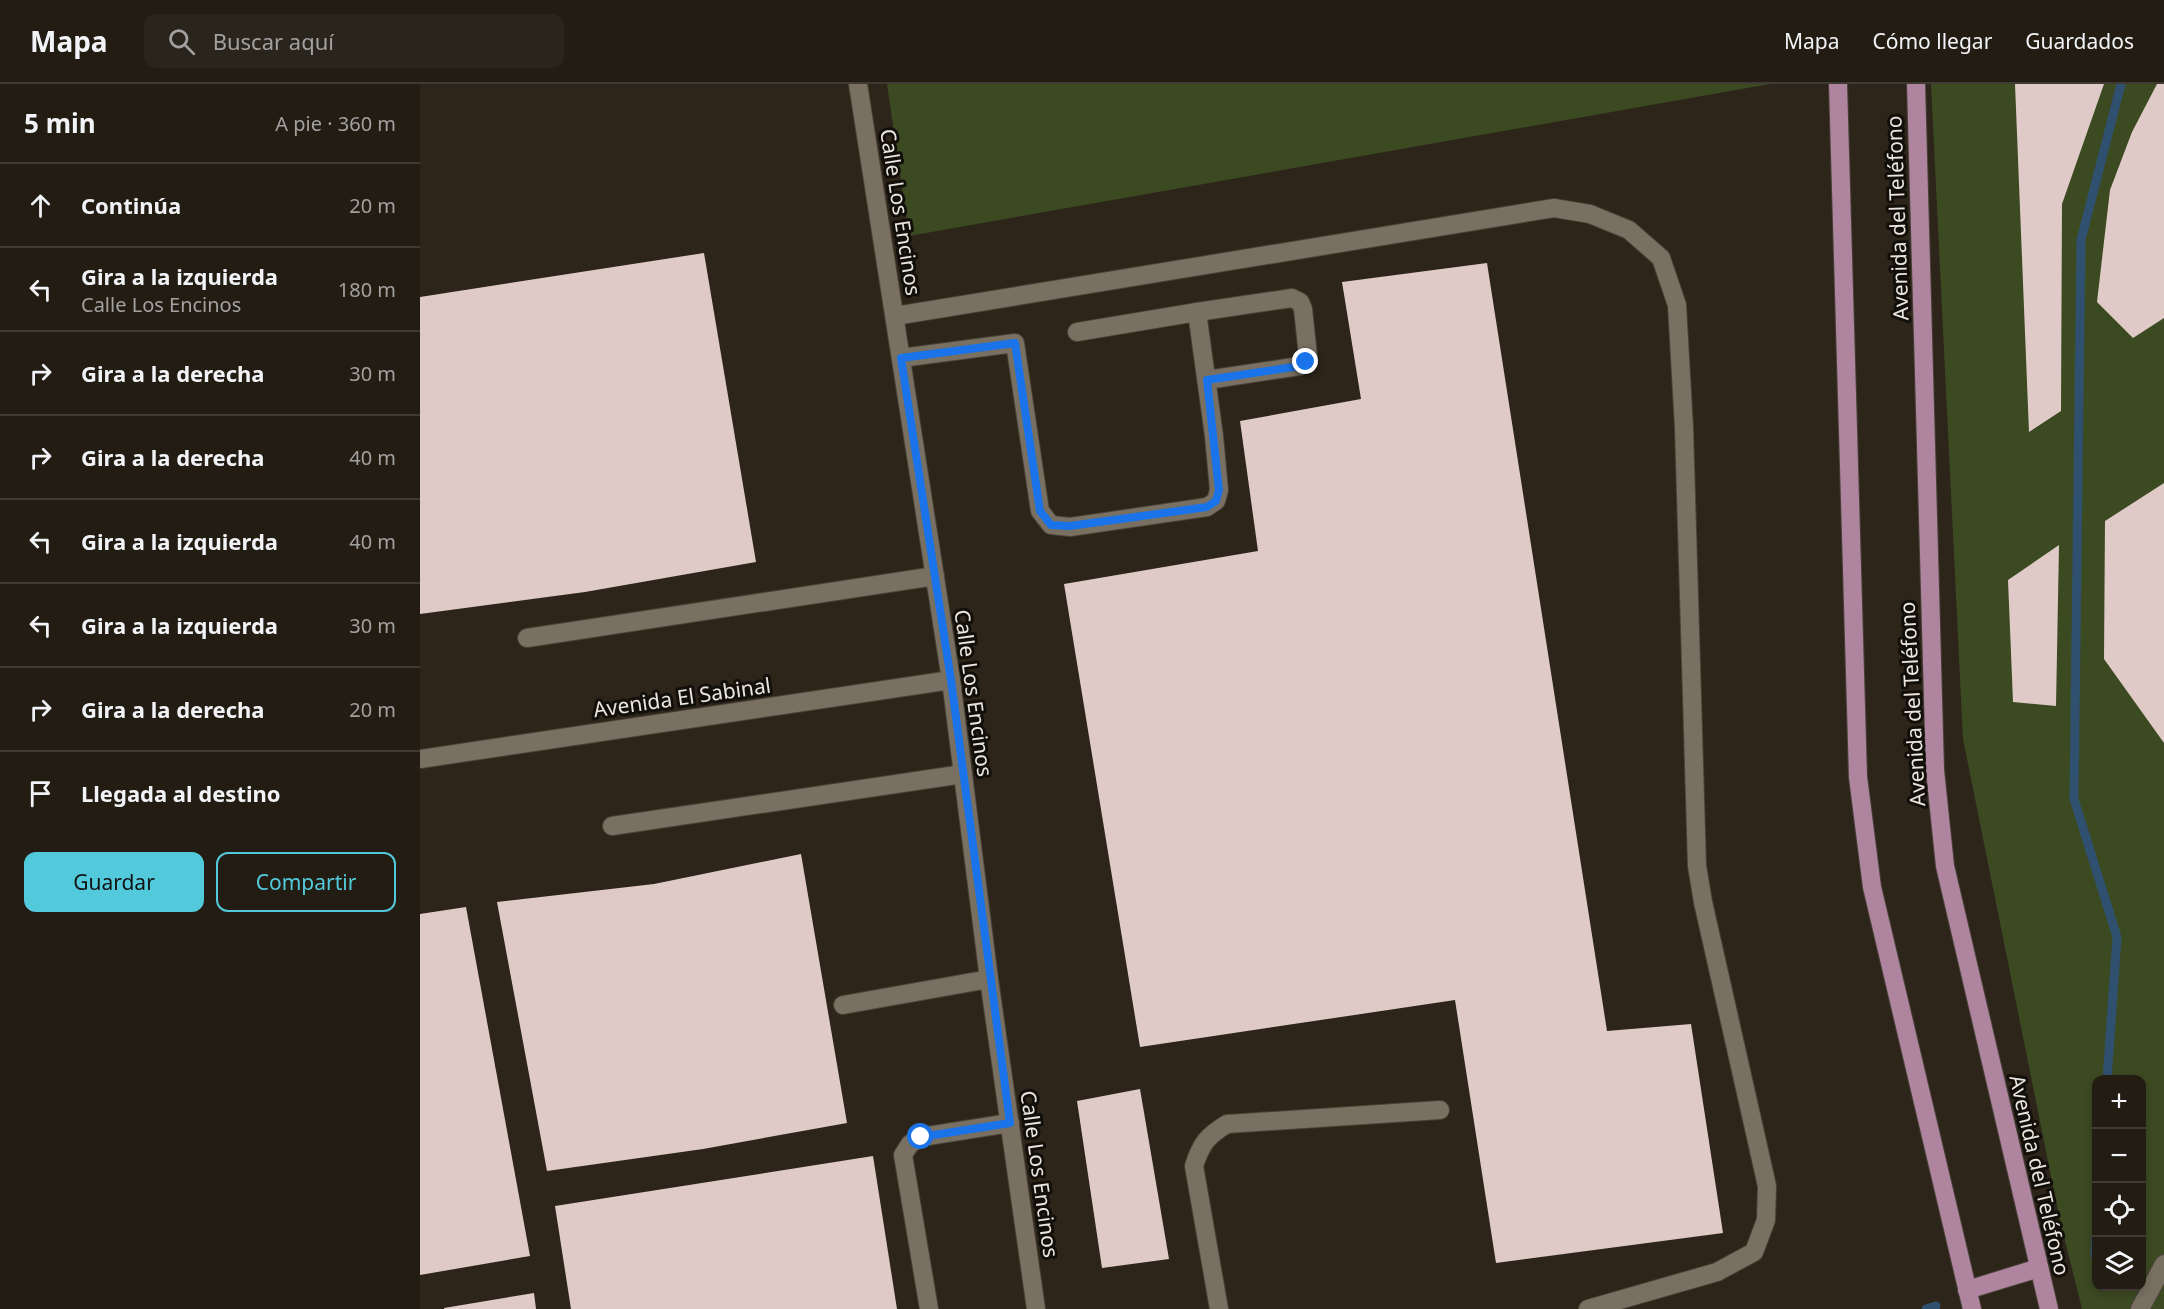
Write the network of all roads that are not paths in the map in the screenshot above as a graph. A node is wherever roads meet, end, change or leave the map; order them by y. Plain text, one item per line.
1 (858, 84) edge
2 (1838, 84) edge
3 (1916, 84) edge
4 (1197, 312) junction
5 (895, 316) junction
6 (1077, 332) dead end
7 (901, 358) junction
8 (1207, 380) junction
9 (935, 576) junction
10 (527, 638) dead end
11 (951, 680) junction
12 (420, 759) edge
13 (963, 774) junction
14 (612, 826) dead end
15 (989, 979) junction
16 (843, 1005) dead end
17 (1440, 1110) dead end
18 (1010, 1123) junction
19 (2164, 1264) edge
20 (2038, 1268) junction
21 (1967, 1290) junction
22 (929, 1309) edge
23 (1036, 1309) edge
24 (1219, 1309) edge
25 (1588, 1309) edge
26 (1972, 1309) edge
27 (2049, 1309) edge
28 (2140, 1309) edge

1 - 5 lane, Calle Los Encinos
2 - 21 main road
3 - 20 main road, Avenida del Teléfono
4 - 6 lane
4 - 8 lane
4 - 8 lane
5 - 7 lane, Calle Los Encinos
5 - 25 lane
7 - 8 lane
7 - 9 lane, Calle Los Encinos
9 - 10 lane
9 - 11 lane, Calle Los Encinos
11 - 12 lane, Avenida El Sabinal
11 - 13 lane, Calle Los Encinos
13 - 14 lane
13 - 15 lane, Calle Los Encinos
15 - 16 lane
15 - 18 lane, Calle Los Encinos
17 - 24 lane
18 - 22 lane
18 - 23 lane, Calle Los Encinos
19 - 28 lane
20 - 21 main road
20 - 27 main road, Avenida del Teléfono
21 - 26 main road

